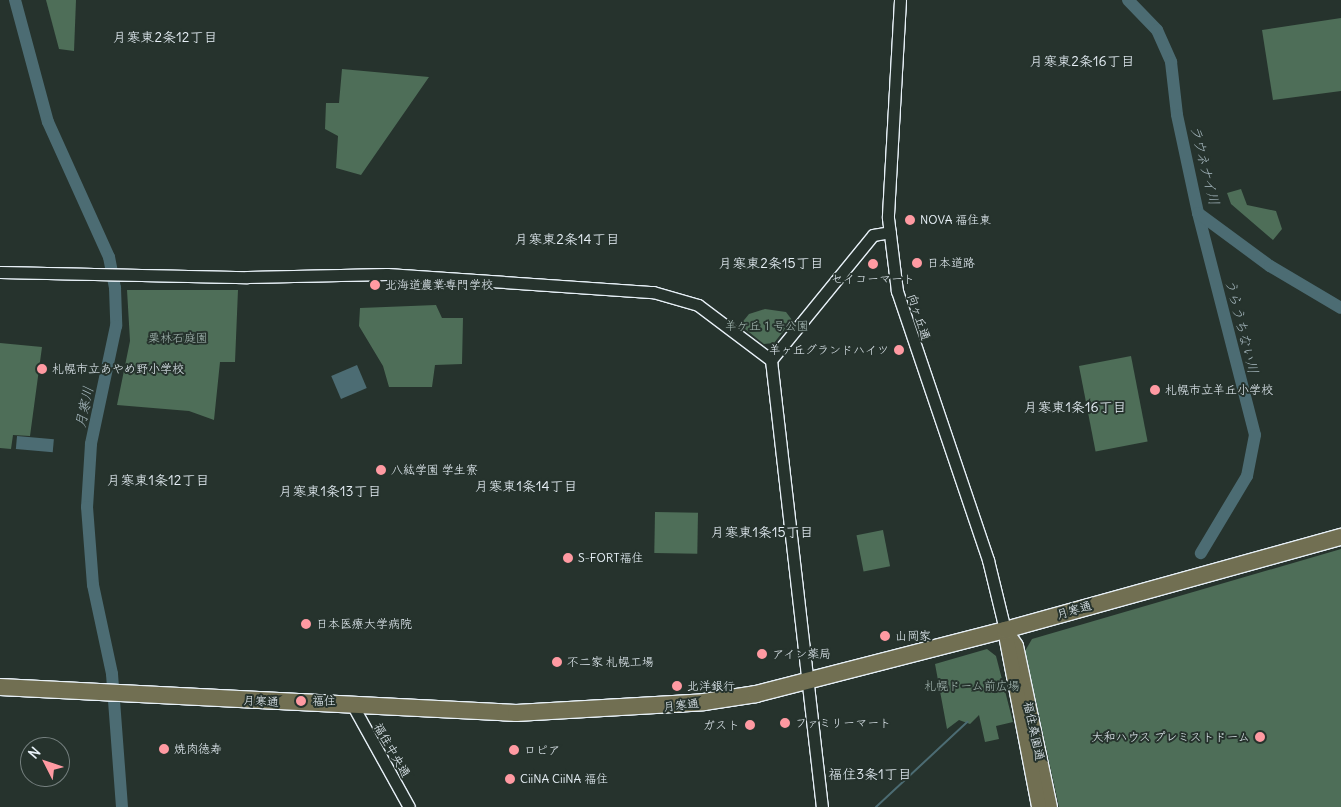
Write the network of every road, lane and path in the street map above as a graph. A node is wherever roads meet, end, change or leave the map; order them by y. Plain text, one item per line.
1 (900, 0) edge
2 (890, 232) junction
3 (0, 272) edge
4 (771, 360) junction
5 (1341, 537) edge
6 (1005, 630) junction
7 (808, 681) junction
8 (0, 687) edge
9 (353, 706) junction
10 (409, 807) edge
11 (822, 807) edge
12 (1039, 807) edge
13 (1050, 807) edge

1 - 2 street, 向ヶ丘通
2 - 4 street
2 - 6 street, 向ヶ丘通
3 - 4 street
4 - 7 street
5 - 6 highway, 月寒通
6 - 7 highway, 月寒通
6 - 12 main road, 福住桑園通
6 - 13 main road, 福住桑園通
7 - 9 highway, 月寒通
7 - 11 street
8 - 9 highway, 月寒通
9 - 10 street, 福住中央通

